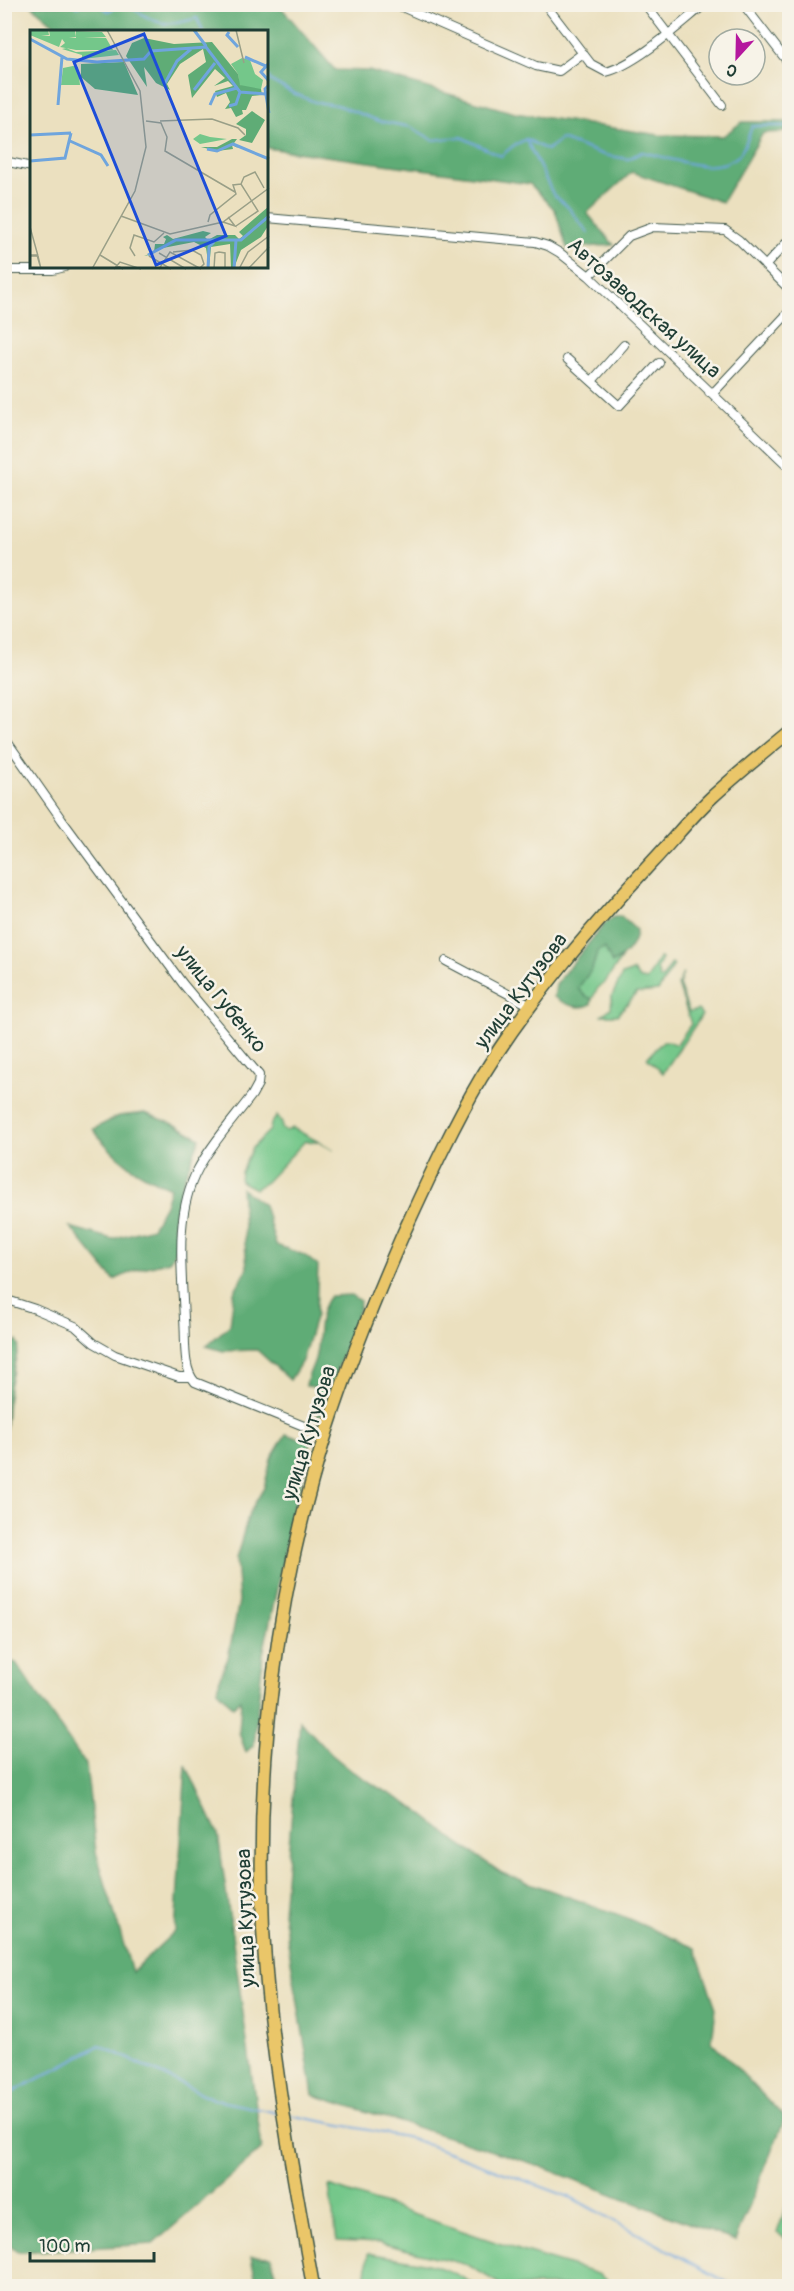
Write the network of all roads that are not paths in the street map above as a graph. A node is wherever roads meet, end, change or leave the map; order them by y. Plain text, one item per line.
1 (395, 4) edge
2 (545, 4) edge
3 (645, 4) edge
4 (705, 4) edge
5 (743, 4) edge
6 (669, 33) junction
7 (583, 53) junction
8 (789, 65) edge
9 (722, 105) dead end
10 (4, 161) edge
11 (30, 167) edge
12 (268, 218) edge
13 (789, 239) edge
14 (765, 266) junction
15 (61, 268) edge
16 (4, 270) edge
17 (589, 276) junction
18 (789, 290) edge
19 (789, 311) edge
20 (624, 345) dead end
21 (567, 359) dead end
22 (659, 363) dead end
23 (592, 381) junction
24 (709, 392) junction
25 (789, 468) edge
26 (789, 731) edge
27 (4, 737) edge
28 (447, 961) dead end
29 (531, 1006) junction
30 (4, 1299) edge
31 (190, 1377) junction
32 (326, 1435) junction
33 (313, 2286) edge

1 - 7 street
2 - 7 street
3 - 6 street
4 - 6 street
5 - 8 street
6 - 7 street
6 - 9 street
10 - 11 street
12 - 17 street, Автозаводская улица
13 - 14 street
14 - 17 street
14 - 18 street
15 - 16 street
17 - 24 street, Автозаводская улица
19 - 24 street
20 - 23 street
21 - 23 street
22 - 23 street
24 - 25 street, Автозаводская улица
26 - 29 main road, улица Кутузова
27 - 31 street, улица Губенко
28 - 29 street
29 - 32 main road, улица Кутузова
30 - 31 street
31 - 32 street
32 - 33 main road, улица Кутузова

